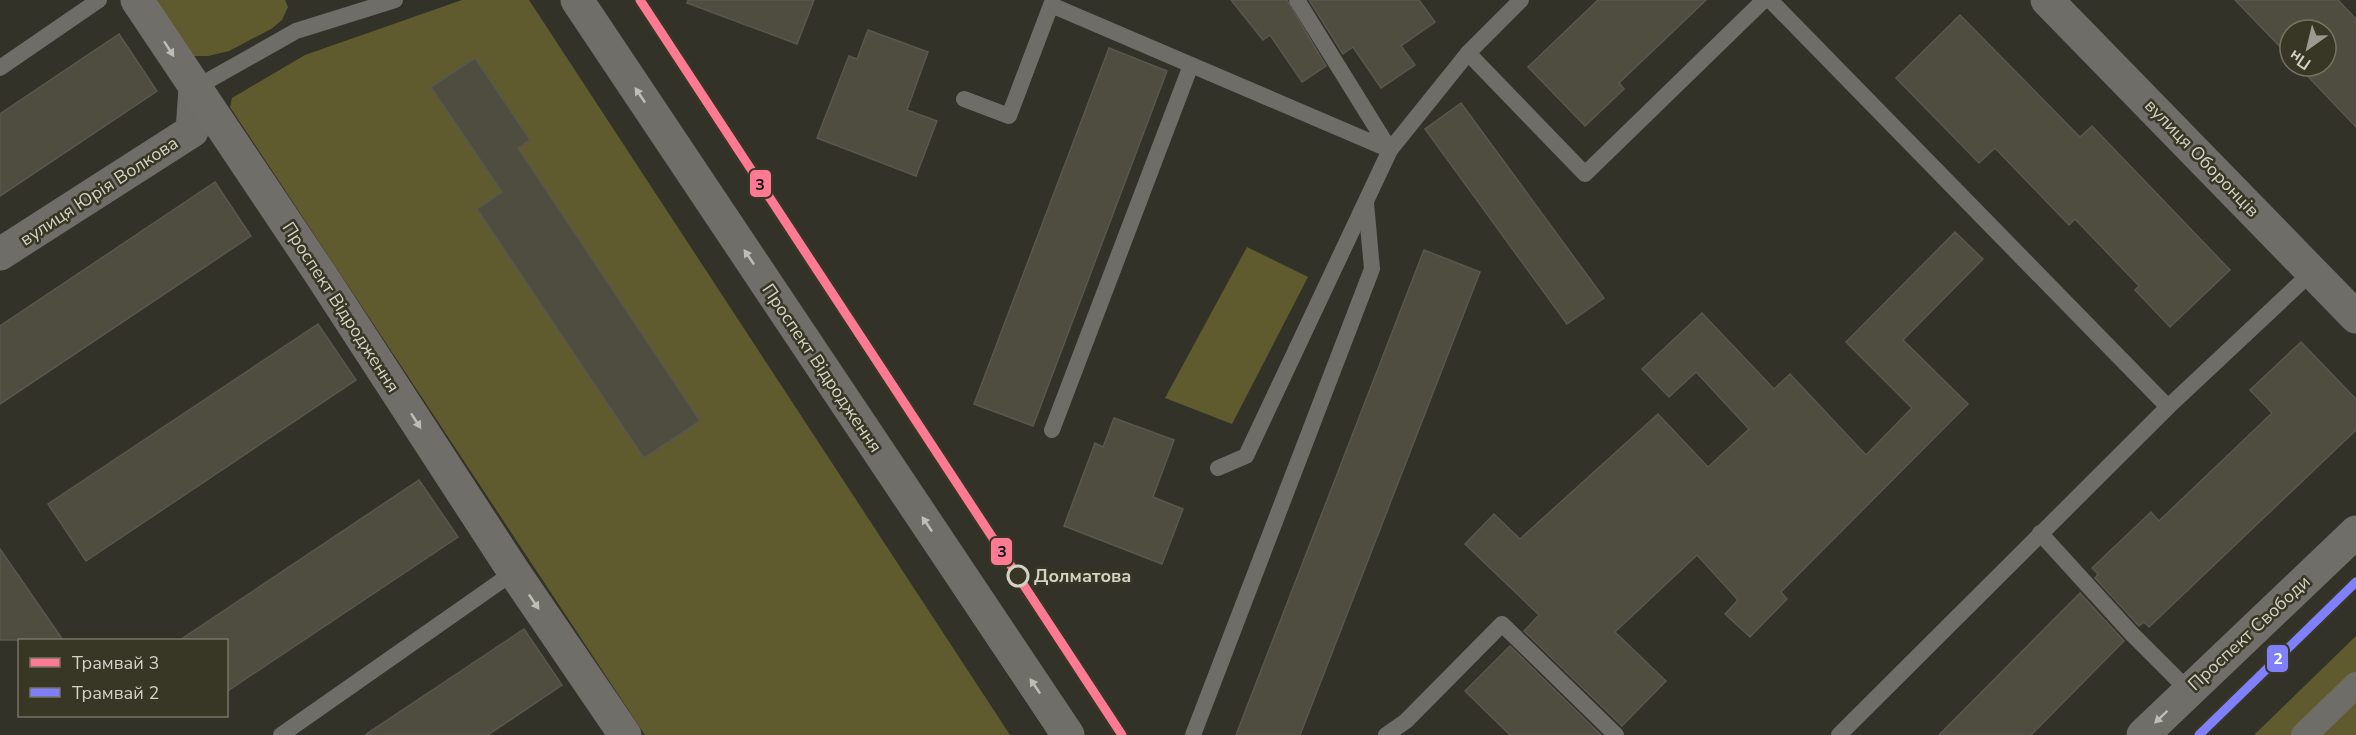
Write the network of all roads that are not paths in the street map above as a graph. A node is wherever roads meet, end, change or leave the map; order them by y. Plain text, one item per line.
1 (99, 0) edge
2 (137, 0) edge
3 (395, 0) edge
4 (577, 0) edge
5 (1297, 0) edge
6 (1521, 0) edge
7 (1764, 0) edge
8 (1770, 0) edge
9 (2047, 0) edge
10 (1468, 53) junction
11 (1191, 64) junction
12 (0, 68) edge
13 (195, 88) junction
14 (964, 99) dead end
15 (1390, 150) junction
16 (1366, 202) junction
17 (0, 254) edge
18 (2313, 271) junction
19 (2356, 317) edge
20 (2168, 407) junction
21 (1052, 430) dead end
22 (1218, 468) dead end
23 (2356, 532) edge
24 (2040, 533) junction
25 (514, 572) junction
26 (2356, 685) edge
27 (2189, 691) junction
28 (280, 735) edge
29 (625, 735) edge
30 (1068, 735) edge
31 (1193, 735) edge
32 (1386, 735) edge
33 (1616, 735) edge
34 (1839, 735) edge
35 (2143, 735) edge
36 (2304, 735) edge

1 - 12 lane
2 -> 13 main road, Проспект Відродження
3 - 13 lane
30 -> 4 main road, Проспект Відродження
5 - 15 lane
6 - 10 lane
7 - 10 lane
8 - 20 lane
9 - 18 street, вулиця Оборонців
10 - 15 lane
11 - 14 lane
11 - 15 lane
11 - 21 lane
13 - 17 street, вулиця Юрія Волкова
13 -> 25 main road, Проспект Відродження
15 - 16 lane
16 - 22 lane
16 - 31 lane
18 - 19 street, вулиця Оборонців
18 - 20 lane
20 - 24 lane
23 - 27 main road, Проспект Свободи
24 - 27 lane
24 - 34 lane
25 - 28 lane
25 -> 29 main road, Проспект Відродження
26 - 36 street
27 -> 35 main road, Проспект Свободи
32 - 33 lane

